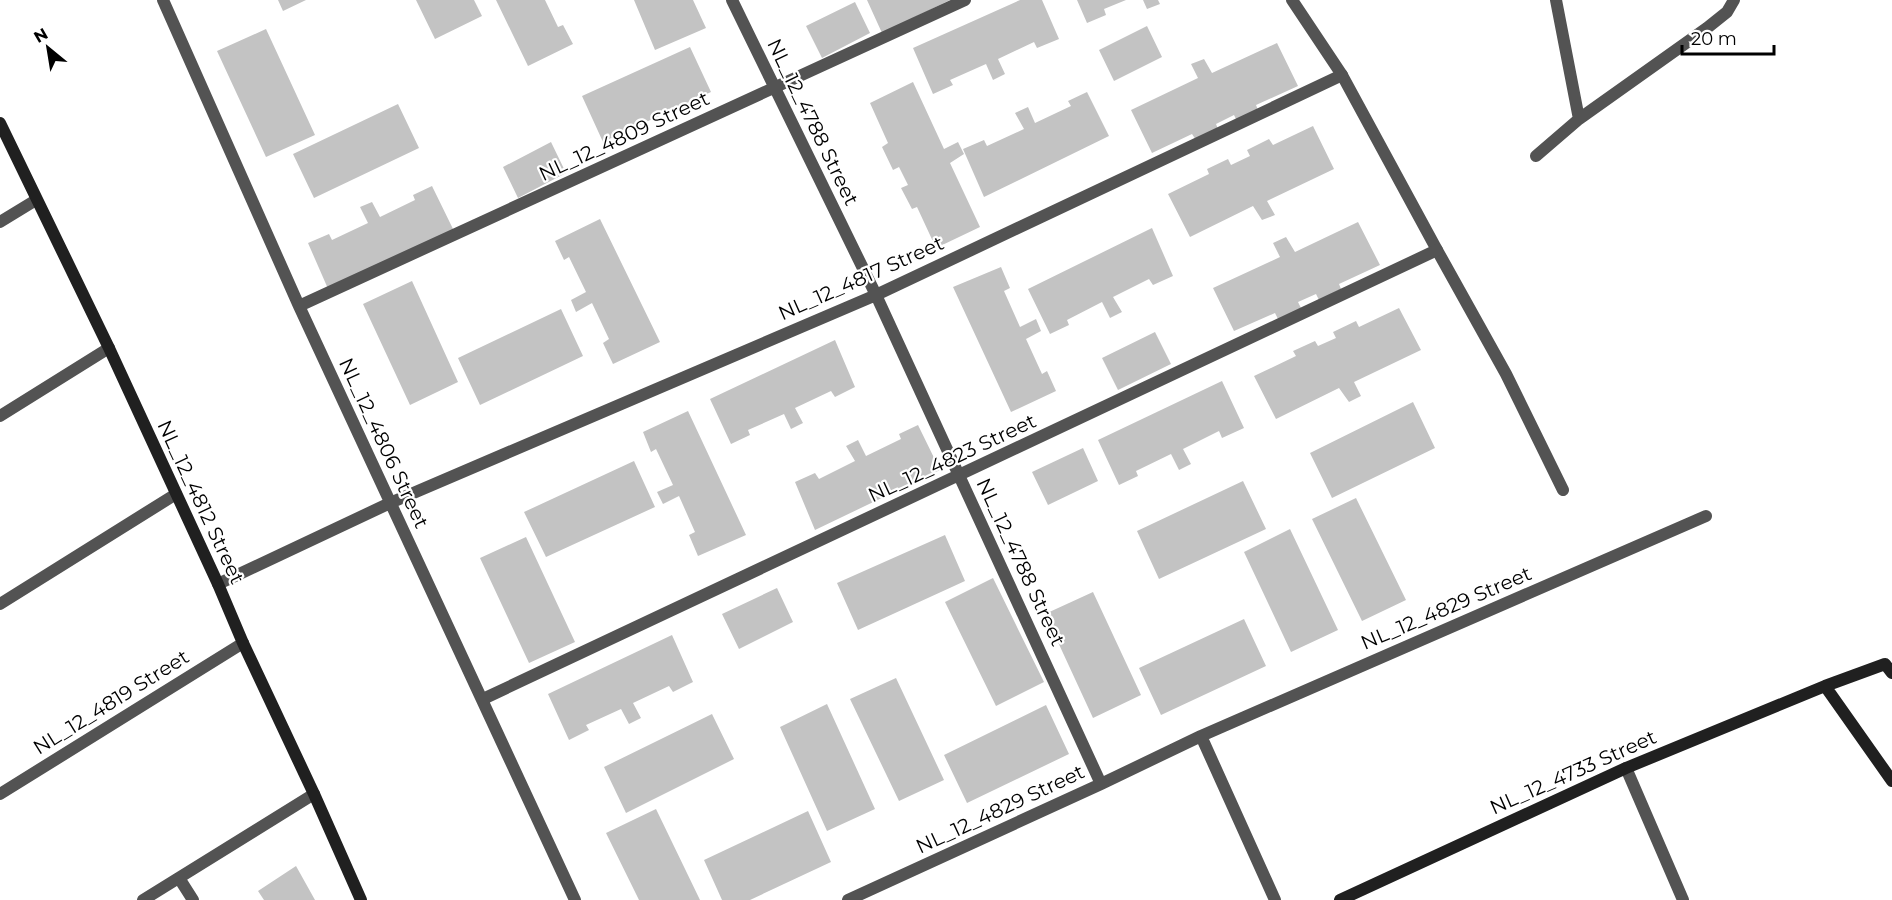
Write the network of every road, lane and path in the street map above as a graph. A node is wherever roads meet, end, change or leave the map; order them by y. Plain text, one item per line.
1 (163, 0) edge
2 (732, 0) edge
3 (965, 0) edge
4 (1292, 0) edge
5 (1556, 0) edge
6 (1734, 0) edge
7 (1342, 75) junction
8 (774, 88) junction
9 (1579, 119) junction
10 (0, 123) edge
11 (1536, 156) dead end
12 (36, 200) junction
13 (0, 222) edge
14 (1437, 250) junction
15 (876, 295) junction
16 (299, 306) junction
17 (109, 348) junction
18 (0, 416) edge
19 (960, 476) junction
20 (1563, 490) dead end
21 (176, 494) junction
22 (390, 503) junction
23 (1706, 516) dead end
24 (218, 584) junction
25 (0, 604) edge
26 (243, 643) junction
27 (1890, 666) edge
28 (1825, 686) junction
29 (483, 699) junction
30 (1201, 736) junction
31 (1626, 768) junction
32 (1892, 781) edge
33 (1101, 784) junction
34 (0, 794) edge
35 (314, 794) junction
36 (179, 878) junction
37 (143, 900) edge
38 (193, 900) edge
39 (361, 900) edge
40 (575, 900) edge
41 (848, 900) edge
42 (1275, 900) edge
43 (1340, 900) edge
44 (1683, 900) edge

1 - 16 street, NL_12_4806 Street
2 - 8 street, NL_12_4788 Street
3 - 8 street, NL_12_4809 Street
4 - 7 street
5 - 9 street
6 - 9 street
7 - 14 street
7 - 15 street, NL_12_4817 Street
8 - 15 street, NL_12_4788 Street
8 - 16 street, NL_12_4809 Street
9 - 11 street
10 - 12 street, NL_12_4812 Street
12 - 13 street
12 - 17 street, NL_12_4812 Street
14 - 19 street, NL_12_4823 Street
14 - 20 street
15 - 19 street, NL_12_4788 Street
15 - 22 street, NL_12_4817 Street
16 - 22 street, NL_12_4806 Street
17 - 18 street
17 - 21 street, NL_12_4812 Street
19 - 29 street, NL_12_4823 Street
19 - 33 street, NL_12_4788 Street
21 - 24 street, NL_12_4812 Street
21 - 25 street
22 - 24 street, NL_12_4817 Street
22 - 29 street, NL_12_4806 Street
23 - 30 street, NL_12_4829 Street
24 - 26 street, NL_12_4812 Street
26 - 34 street, NL_12_4819 Street
26 - 35 street, NL_12_4812 Street
27 - 28 street, NL_12_4733 Street
28 - 31 street, NL_12_4733 Street
28 - 32 street
29 - 40 street, NL_12_4806 Street
30 - 33 street, NL_12_4829 Street
30 - 42 street
31 - 43 street, NL_12_4733 Street
31 - 44 street
33 - 41 street, NL_12_4829 Street
35 - 36 street
35 - 39 street, NL_12_4812 Street
36 - 37 street
36 - 38 street

